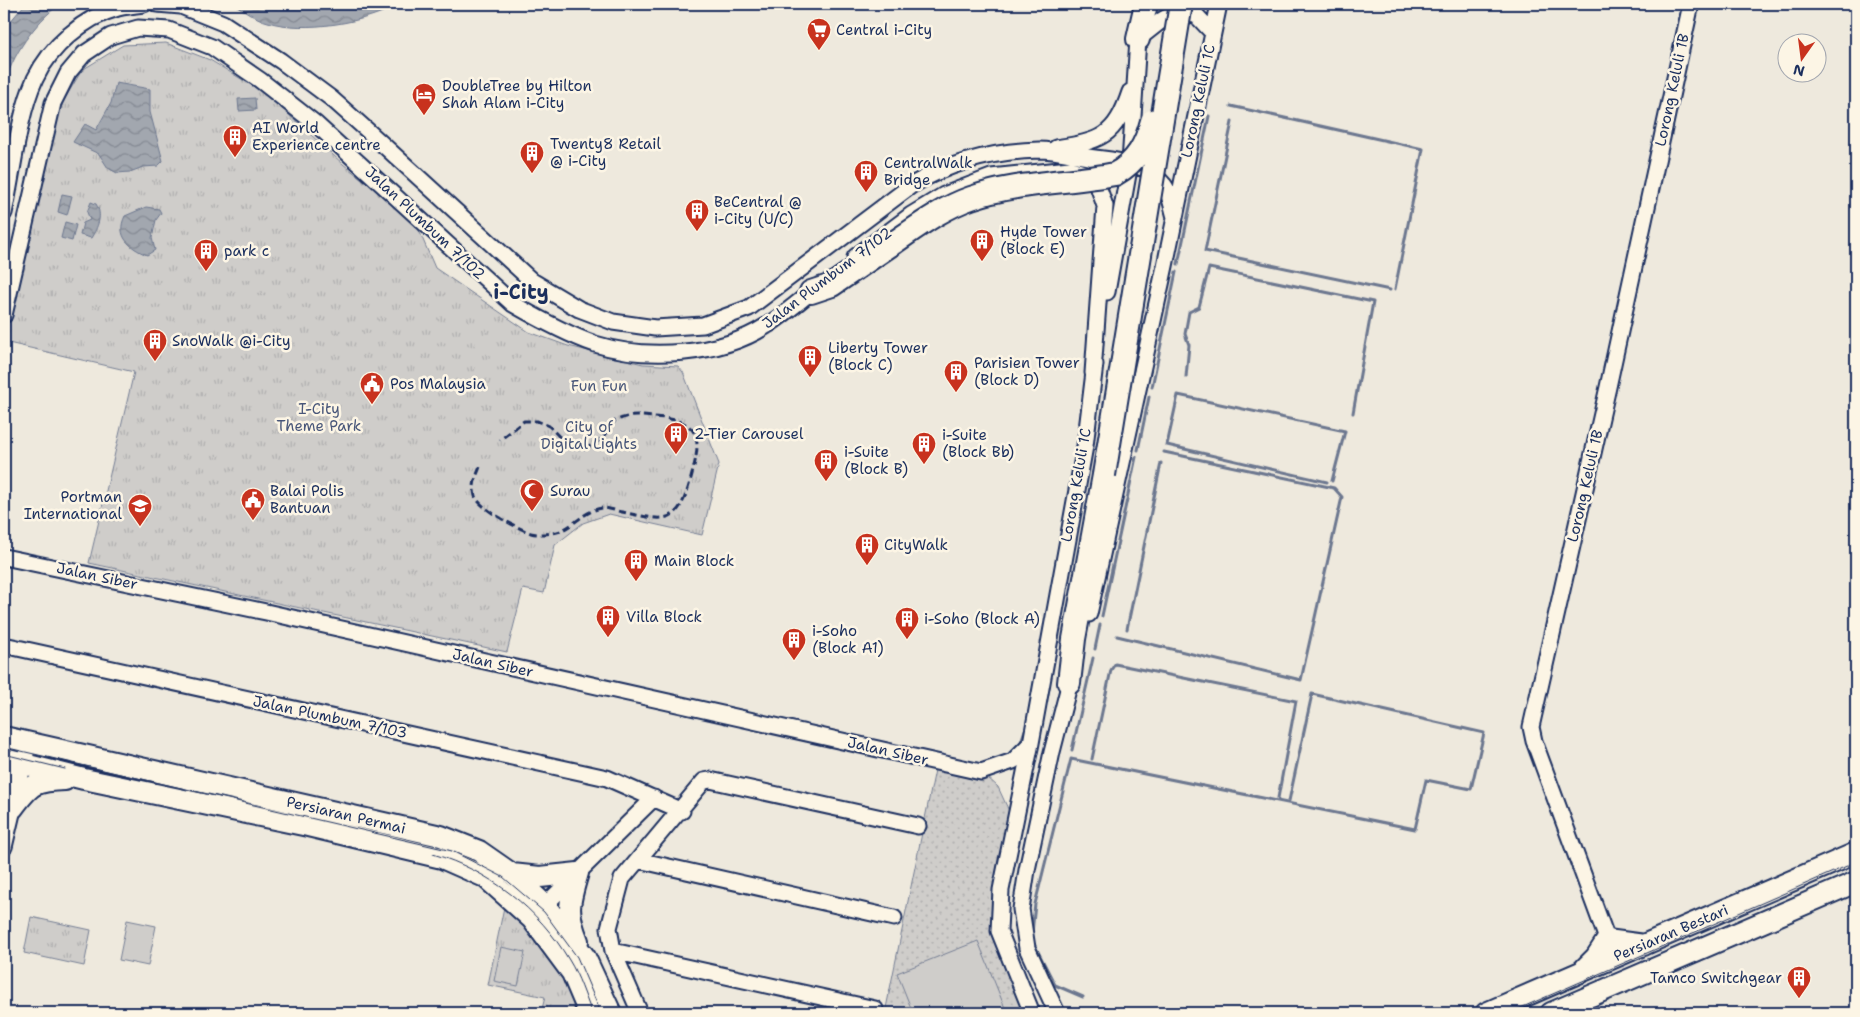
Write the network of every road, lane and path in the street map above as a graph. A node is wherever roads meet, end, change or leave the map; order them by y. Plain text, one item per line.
1 (144, 4) edge
2 (156, 4) edge
3 (1146, 4) edge
4 (1218, 4) edge
5 (1691, 4) edge
6 (1178, 6) edge
7 (1213, 33) junction
8 (1138, 40) junction
9 (270, 55) junction
10 (1138, 69) junction
11 (260, 80) junction
12 (1040, 150) junction
13 (1130, 163) junction
14 (4, 213) edge
15 (1175, 217) junction
16 (811, 292) junction
17 (4, 316) edge
18 (1093, 373) junction
19 (4, 557) edge
20 (4, 645) edge
21 (1069, 684) junction
22 (4, 737) edge
23 (1031, 743) junction
24 (4, 744) edge
25 (26, 757) junction
26 (4, 759) edge
27 (120, 763) junction
28 (4, 764) edge
29 (84, 779) junction
30 (651, 802) junction
31 (14, 808) junction
32 (677, 816) junction
33 (918, 826) dead end
34 (4, 847) edge
35 (1856, 853) edge
36 (638, 860) junction
37 (578, 873) junction
38 (512, 874) junction
39 (1856, 882) edge
40 (1856, 894) edge
41 (1826, 895) junction
42 (538, 912) junction
43 (894, 918) dead end
44 (1611, 949) junction
45 (614, 951) junction
46 (585, 959) junction
47 (874, 1009) dead end
48 (589, 1013) edge
49 (611, 1013) edge
50 (640, 1013) edge
51 (1032, 1013) edge
52 (1057, 1013) edge
53 (1486, 1013) edge
54 (1551, 1013) edge

1 - 14 street
2 - 9 street, Jalan Plumbum 7/102
3 - 8 highway
4 - 7 street, Lorong Keluli 1C
5 - 44 street, Lorong Keluli 1B
6 - 7 street, Lorong Keluli 1C
6 - 8 street
6 - 16 highway, bridge
6 - 21 highway, bridge
7 - 15 street, Lorong Keluli 1C
8 - 10 street, Lorong Keluli 1C
9 - 11 street
9 - 12 street, Jalan Plumbum 7/102
10 - 12 street
10 - 13 street, Lorong Keluli 1C
11 - 16 street, Jalan Plumbum 7/102
11 - 17 street, Jalan Plumbum 7/102
12 - 13 street, Jalan Plumbum 7/102
13 - 15 street, Jalan Plumbum 7/102
13 - 18 street, Lorong Keluli 1C
15 - 21 street, Lorong Keluli 1C
16 - 18 street, Jalan Plumbum 7/102
18 - 23 street, Lorong Keluli 1C
19 - 23 street, Jalan Siber
20 - 30 street, Jalan Plumbum 7/103
21 - 52 street, Lorong Keluli 1C
22 - 27 main road, Persiaran Permai
23 - 51 street, Lorong Keluli 1C
24 - 25 main road
25 - 26 main road, Persiaran Permai
25 - 27 main road
25 - 29 main road, Persiaran Permai
25 - 31 street
27 - 38 main road, Persiaran Permai
28 - 31 main road
29 - 31 main road
29 - 42 main road, Persiaran Permai
30 - 32 street, Jalan Plumbum 7/103
30 - 37 street
31 - 34 street
32 - 33 street
32 - 36 street
35 - 44 main road, Persiaran Bestari
36 - 43 street
36 - 45 street
37 - 38 main road
37 - 42 street
37 - 46 main road
38 - 42 main road, Persiaran Permai
39 - 41 main road, Persiaran Bestari
40 - 41 main road
41 - 54 main road, Persiaran Bestari
42 - 46 main road, Persiaran Permai
42 - 48 main road, Persiaran Permai
44 - 53 main road
45 - 47 street
45 - 50 street
46 - 49 main road, Persiaran Permai

